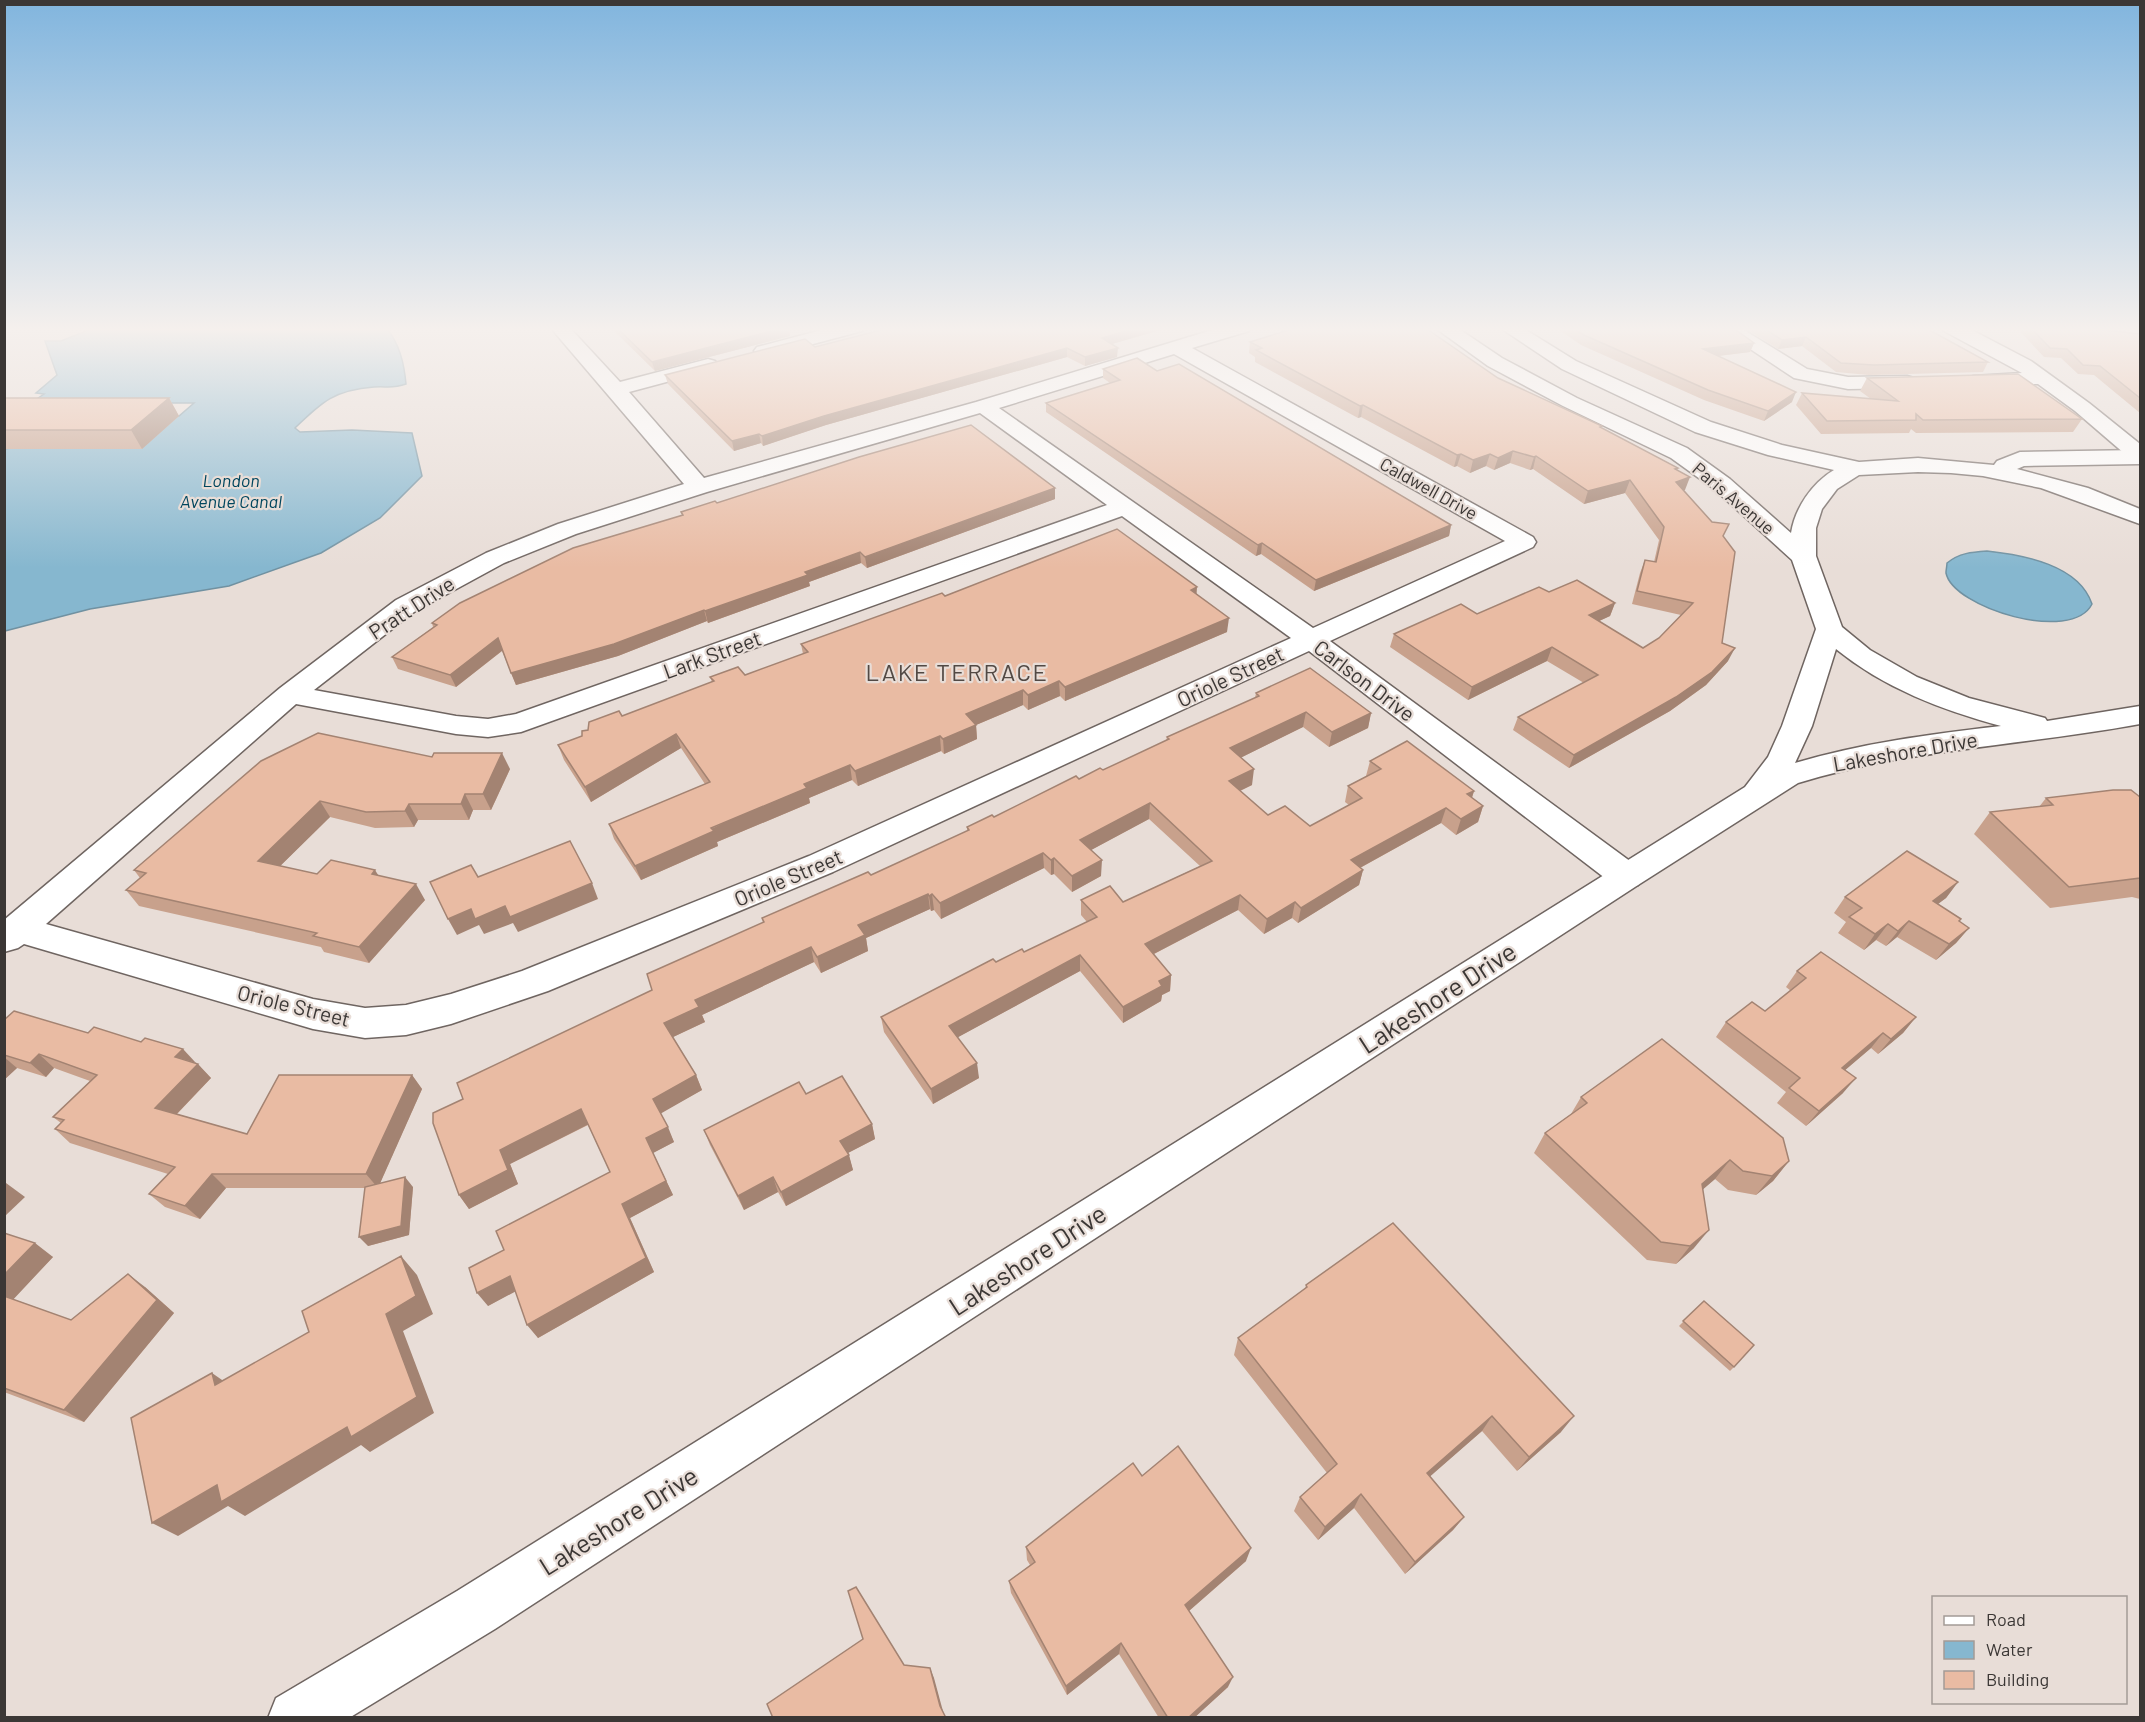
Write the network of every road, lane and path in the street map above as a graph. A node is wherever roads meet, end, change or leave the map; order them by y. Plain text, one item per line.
1 (632, 407) edge
2 (978, 407) edge
3 (985, 407) edge
4 (1284, 407) edge
5 (1582, 407) edge
6 (1661, 407) edge
7 (2082, 407) edge
8 (2140, 456) edge
9 (1860, 469) junction
10 (2001, 472) junction
11 (699, 487) junction
12 (2081, 493) junction
13 (2140, 505) edge
14 (1124, 507) junction
15 (2140, 517) edge
16 (1524, 542) joint
17 (1801, 555) junction
18 (1829, 629) junction
19 (1310, 639) junction
20 (290, 694) junction
21 (2140, 715) edge
22 (2060, 729) junction
23 (1755, 795) junction
24 (1626, 876) junction
25 (11, 934) edge
26 (296, 1718) edge

1 - 11 street
2 - 11 street, Pratt Drive
3 - 14 street, Carlson Drive
4 - 16 street, Caldwell Drive
5 - 17 street, Paris Avenue
6 - 9 street, Paris Avenue
7 - 8 street
8 - 10 street
9 - 10 street, Lakeshore Drive
9 - 17 street, Lakeshore Drive
10 - 12 street, Lakeshore Drive
11 - 20 street, Pratt Drive
12 - 13 street, Lakeshore Drive
12 - 15 street, Lakeshore Drive
14 - 19 street, Carlson Drive
14 - 20 street, Lark Street
16 - 19 street, Oriole Street
17 - 18 street, Lakeshore Drive
18 - 22 street, Lakeshore Drive
18 - 23 street, Lakeshore Drive
19 - 24 street, Carlson Drive
19 - 25 street, Oriole Street
20 - 25 street, Pratt Drive
21 - 22 street, Lakeshore Drive
22 - 23 street, Lakeshore Drive
23 - 24 street, Lakeshore Drive
24 - 26 street, Lakeshore Drive

